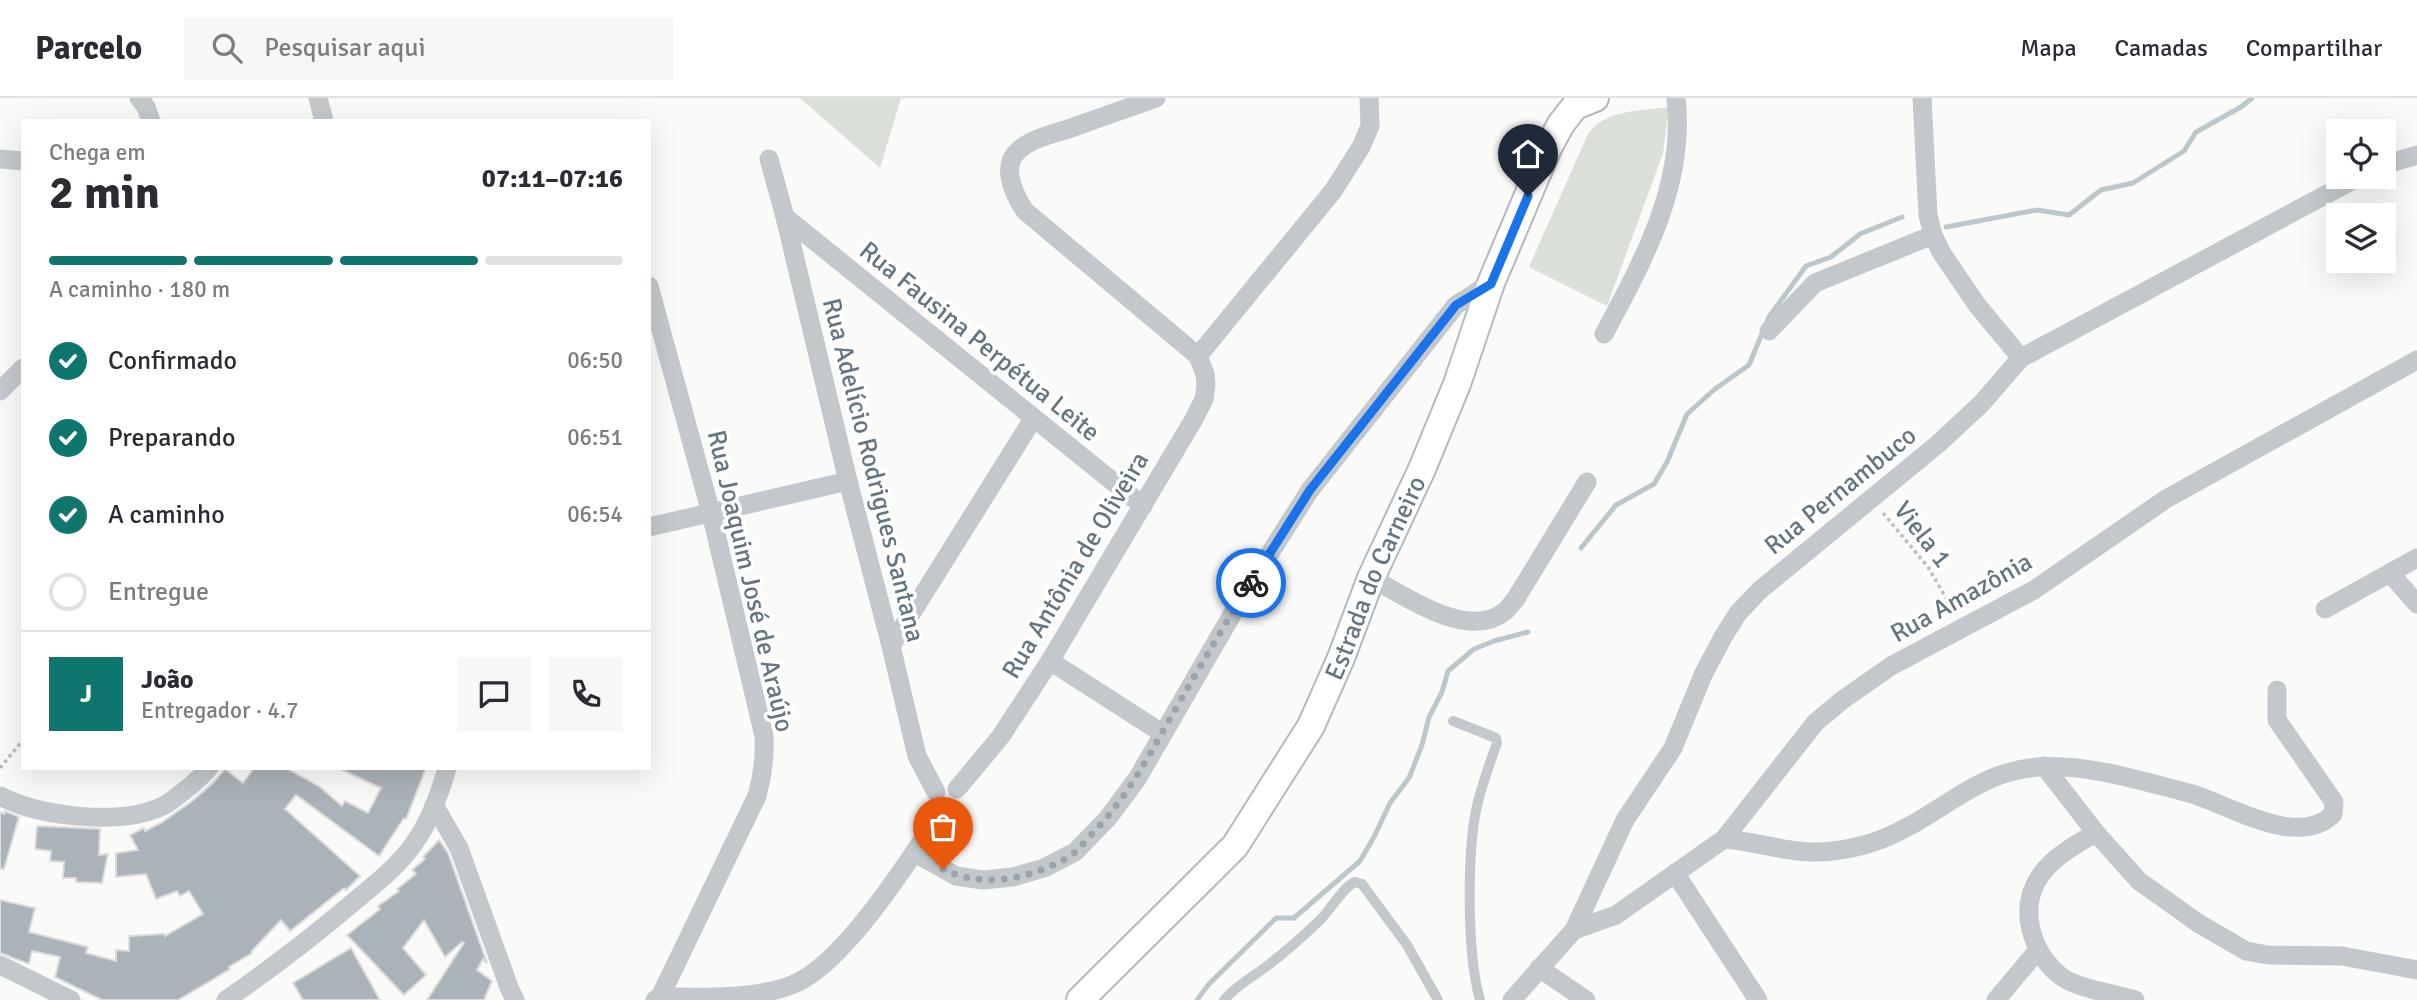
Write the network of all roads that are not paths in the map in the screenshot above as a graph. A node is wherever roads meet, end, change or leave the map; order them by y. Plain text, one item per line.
1 (139, 98) edge
2 (318, 98) edge
3 (1156, 98) edge
4 (1369, 98) edge
5 (1676, 98) edge
6 (1922, 98) edge
7 (1580, 101) edge
8 (150, 119) edge
9 (323, 119) edge
10 (2417, 155) edge
11 (0, 159) edge
12 (769, 159) dead end
13 (21, 161) edge
14 (2396, 161) edge
15 (2337, 189) edge
16 (785, 217) junction
17 (1933, 235) junction
18 (1491, 284) junction
19 (651, 293) edge
20 (1769, 331) dead end
21 (1604, 334) dead end
22 (1198, 356) junction
23 (2021, 358) junction
24 (2417, 360) edge
25 (21, 370) edge
26 (0, 391) edge
27 (1034, 419) junction
28 (848, 481) junction
29 (1587, 482) dead end
30 (1143, 506) junction
31 (711, 513) junction
32 (651, 527) edge
33 (2417, 558) edge
34 (2390, 573) junction
35 (1371, 578) junction
36 (2417, 604) edge
37 (2325, 609) dead end
38 (891, 646) junction
39 (1050, 661) junction
40 (2277, 690) dead end
41 (1453, 721) dead end
42 (1162, 733) junction
43 (2044, 766) junction
44 (207, 770) edge
45 (446, 770) edge
46 (0, 796) edge
47 (940, 800) junction
48 (434, 805) junction
49 (2096, 833) junction
50 (1724, 839) junction
51 (915, 853) junction
52 (1675, 873) junction
53 (1574, 930) junction
54 (2038, 950) junction
55 (0, 965) edge
56 (1539, 968) junction
57 (2417, 970) edge
58 (658, 998) edge
59 (71, 1000) edge
60 (226, 1000) edge
61 (515, 1000) edge
62 (1080, 1000) edge
63 (1224, 1000) edge
64 (1438, 1000) edge
65 (1480, 1000) edge
66 (1512, 1000) edge
67 (1586, 1000) edge
68 (1758, 1000) edge
69 (1996, 1000) edge
70 (2135, 1000) edge

1 - 8 street
2 - 9 street
3 - 22 street
4 - 22 street
5 - 21 street
6 - 17 street
7 - 18 street, Estrada do Carneiro
10 - 14 street
11 - 13 street
12 - 16 street, Rua Adelício Rodrigues Santana
15 - 23 street, Rua Pernambuco
16 - 27 street, Rua Fausina Perpétua Leite
16 - 28 street, Rua Adelício Rodrigues Santana
17 - 20 street
17 - 23 street
18 - 35 street, Estrada do Carneiro
18 - 42 street
19 - 31 street, Rua Joaquim José de Araújo
22 - 30 street, Rua Antônia de Oliveira
23 - 53 street, Rua Pernambuco
24 - 50 street, Rua Amazônia
25 - 26 street
27 - 30 street, Rua Fausina Perpétua Leite
27 - 38 street
28 - 31 street
28 - 38 street, Rua Adelício Rodrigues Santana
29 - 35 street
30 - 39 street, Rua Antônia de Oliveira
31 - 32 street
31 - 58 street, Rua Joaquim José de Araújo
33 - 34 street
34 - 36 street
34 - 37 street
35 - 62 street, Estrada do Carneiro
38 - 47 street, Rua Adelício Rodrigues Santana
39 - 42 street
39 - 47 street, Rua Antônia de Oliveira
40 - 43 street
41 - 65 lane
42 - 51 street
43 - 49 street
43 - 50 street
44 - 46 street
45 - 48 street
47 - 51 street
48 - 60 street
48 - 61 street
49 - 54 street
49 - 57 street
50 - 52 street, Rua Amazônia
51 - 58 street
52 - 53 street, Rua Amazônia
52 - 68 street
53 - 56 street, Rua Pernambuco
54 - 69 street
54 - 70 street
55 - 59 street
56 - 66 street, Rua Pernambuco
56 - 67 street
63 - 64 lane

